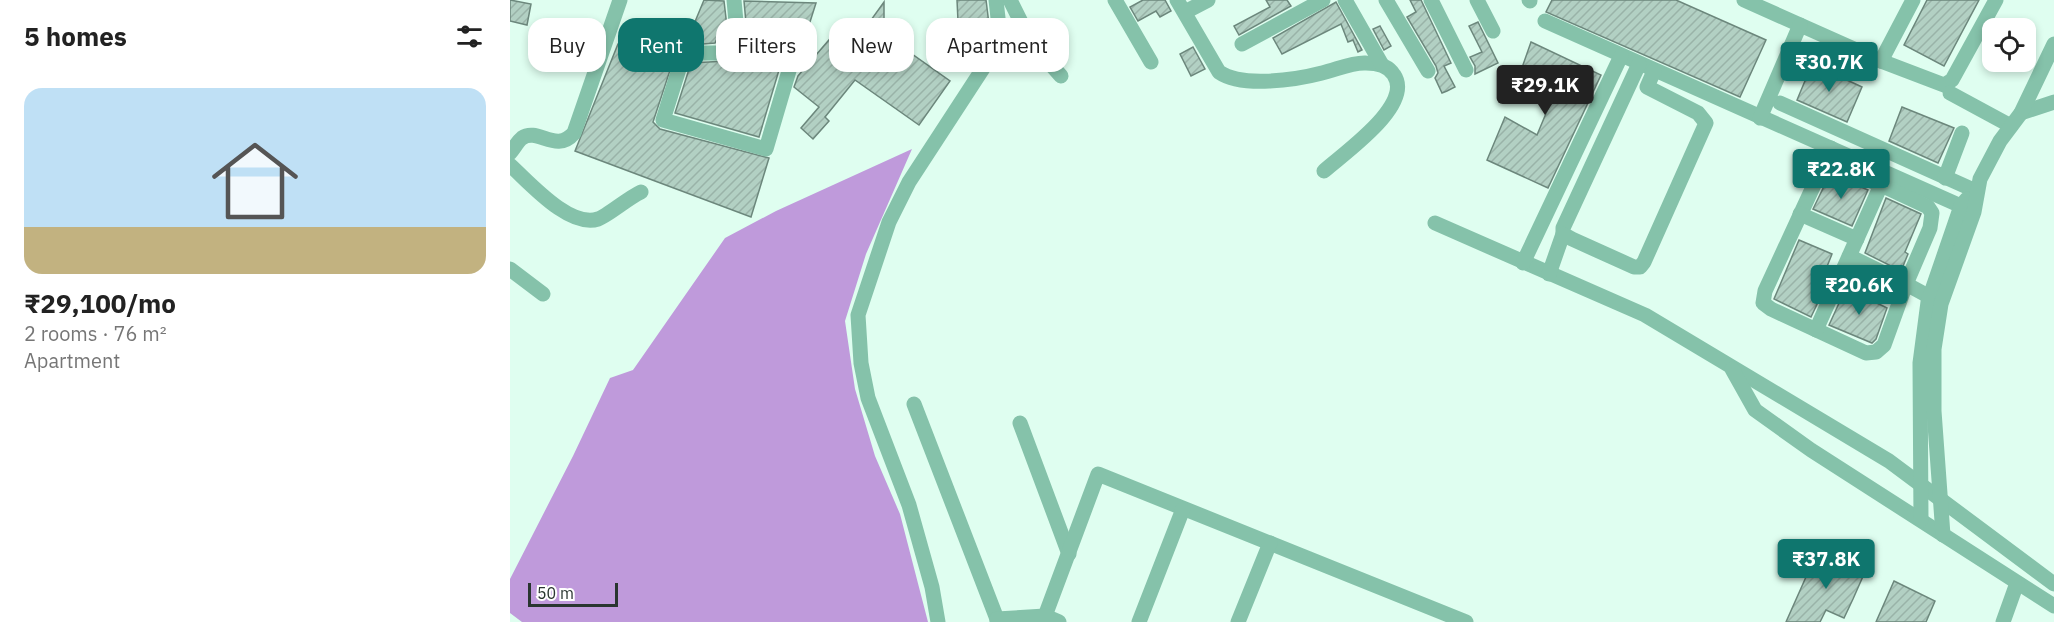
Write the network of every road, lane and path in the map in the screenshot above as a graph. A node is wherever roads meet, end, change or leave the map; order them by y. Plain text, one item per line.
1 (620, 0) edge
2 (734, 0) edge
3 (996, 0) edge
4 (1010, 0) edge
5 (1115, 0) edge
6 (1208, 0) edge
7 (1323, 0) edge
8 (1345, 0) edge
9 (1386, 0) edge
10 (1431, 0) edge
11 (1477, 0) edge
12 (1744, 0) edge
13 (1913, 0) edge
14 (1996, 0) edge
15 (1181, 6) edge
16 (736, 18) edge
17 (1545, 21) dead end
18 (1800, 25) junction
19 (1493, 31) dead end
20 (737, 33) joint
21 (1242, 44) dead end
22 (2054, 44) edge
23 (1621, 56) junction
24 (1881, 61) junction
25 (1151, 62) dead end
26 (1639, 64) junction
27 (1382, 65) junction
28 (1466, 70) dead end
29 (1428, 71) dead end
30 (1654, 71) junction
31 (1061, 76) dead end
32 (1632, 81) junction
33 (1647, 87) junction
34 (1950, 93) dead end
35 (2054, 102) edge
36 (1780, 104) dead end
37 (2021, 113) junction
38 (1760, 118) junction
39 (2011, 126) junction
40 (1962, 132) dead end
41 (510, 153) edge
42 (1828, 155) junction
43 (510, 165) edge
44 (1324, 171) dead end
45 (1945, 177) junction
46 (1881, 185) junction
47 (1976, 191) junction
48 (641, 192) dead end
49 (1961, 206) junction
50 (1800, 214) junction
51 (1435, 223) dead end
52 (1563, 234) junction
53 (1857, 239) junction
54 (1849, 256) junction
55 (1523, 263) junction
56 (510, 269) edge
57 (1550, 274) junction
58 (1906, 284) junction
59 (543, 294) dead end
60 (1930, 297) junction
61 (1816, 330) junction
62 (1731, 367) junction
63 (914, 404) dead end
64 (1020, 423) dead end
65 (1920, 485) junction
66 (1941, 500) junction
67 (1183, 509) junction
68 (1921, 520) junction
69 (1942, 535) junction
70 (1270, 543) junction
71 (1069, 554) junction
72 (2017, 584) junction
73 (2054, 584) edge
74 (2054, 606) edge
75 (1052, 619) edge
76 (997, 621) edge
77 (938, 622) edge
78 (1139, 622) edge
79 (1238, 622) edge
80 (1466, 622) edge
81 (2003, 622) edge

1 - 41 street
2 - 16 street
3 - 77 street
4 - 31 street
5 - 25 street
6 - 15 street
7 - 21 street
8 - 27 street
9 - 29 street
10 - 28 street
11 - 19 street
12 - 18 street
13 - 24 street
14 - 24 street
15 - 27 street
17 - 23 street
18 - 24 street
18 - 38 street
20 - 20 street
22 - 37 street
23 - 26 street
23 - 55 street
26 - 30 street
26 - 32 street
27 - 44 street
30 - 33 street
30 - 38 street
32 - 33 street
32 - 52 street
33 - 52 street
34 - 39 street
35 - 37 street
36 - 45 street
37 - 39 street
38 - 42 street
39 - 47 street
40 - 45 street
42 - 46 street
42 - 49 street
42 - 50 street
43 - 48 street
45 - 47 street
46 - 53 street
46 - 58 street
47 - 49 street
47 - 66 street
49 - 60 street
50 - 53 street
50 - 61 street
51 - 55 street
52 - 57 street
53 - 54 street
54 - 58 street
54 - 61 street
55 - 57 street
56 - 59 street
57 - 62 street
58 - 60 street
58 - 61 street
60 - 65 street
62 - 65 street
62 - 68 street
63 - 76 street
64 - 71 street
65 - 66 street
65 - 68 street
66 - 69 street
66 - 73 street
67 - 70 street
67 - 71 street
67 - 78 street
68 - 69 street
69 - 72 street
70 - 79 street
70 - 80 street
71 - 75 street
72 - 74 street
72 - 81 street
75 - 76 street

